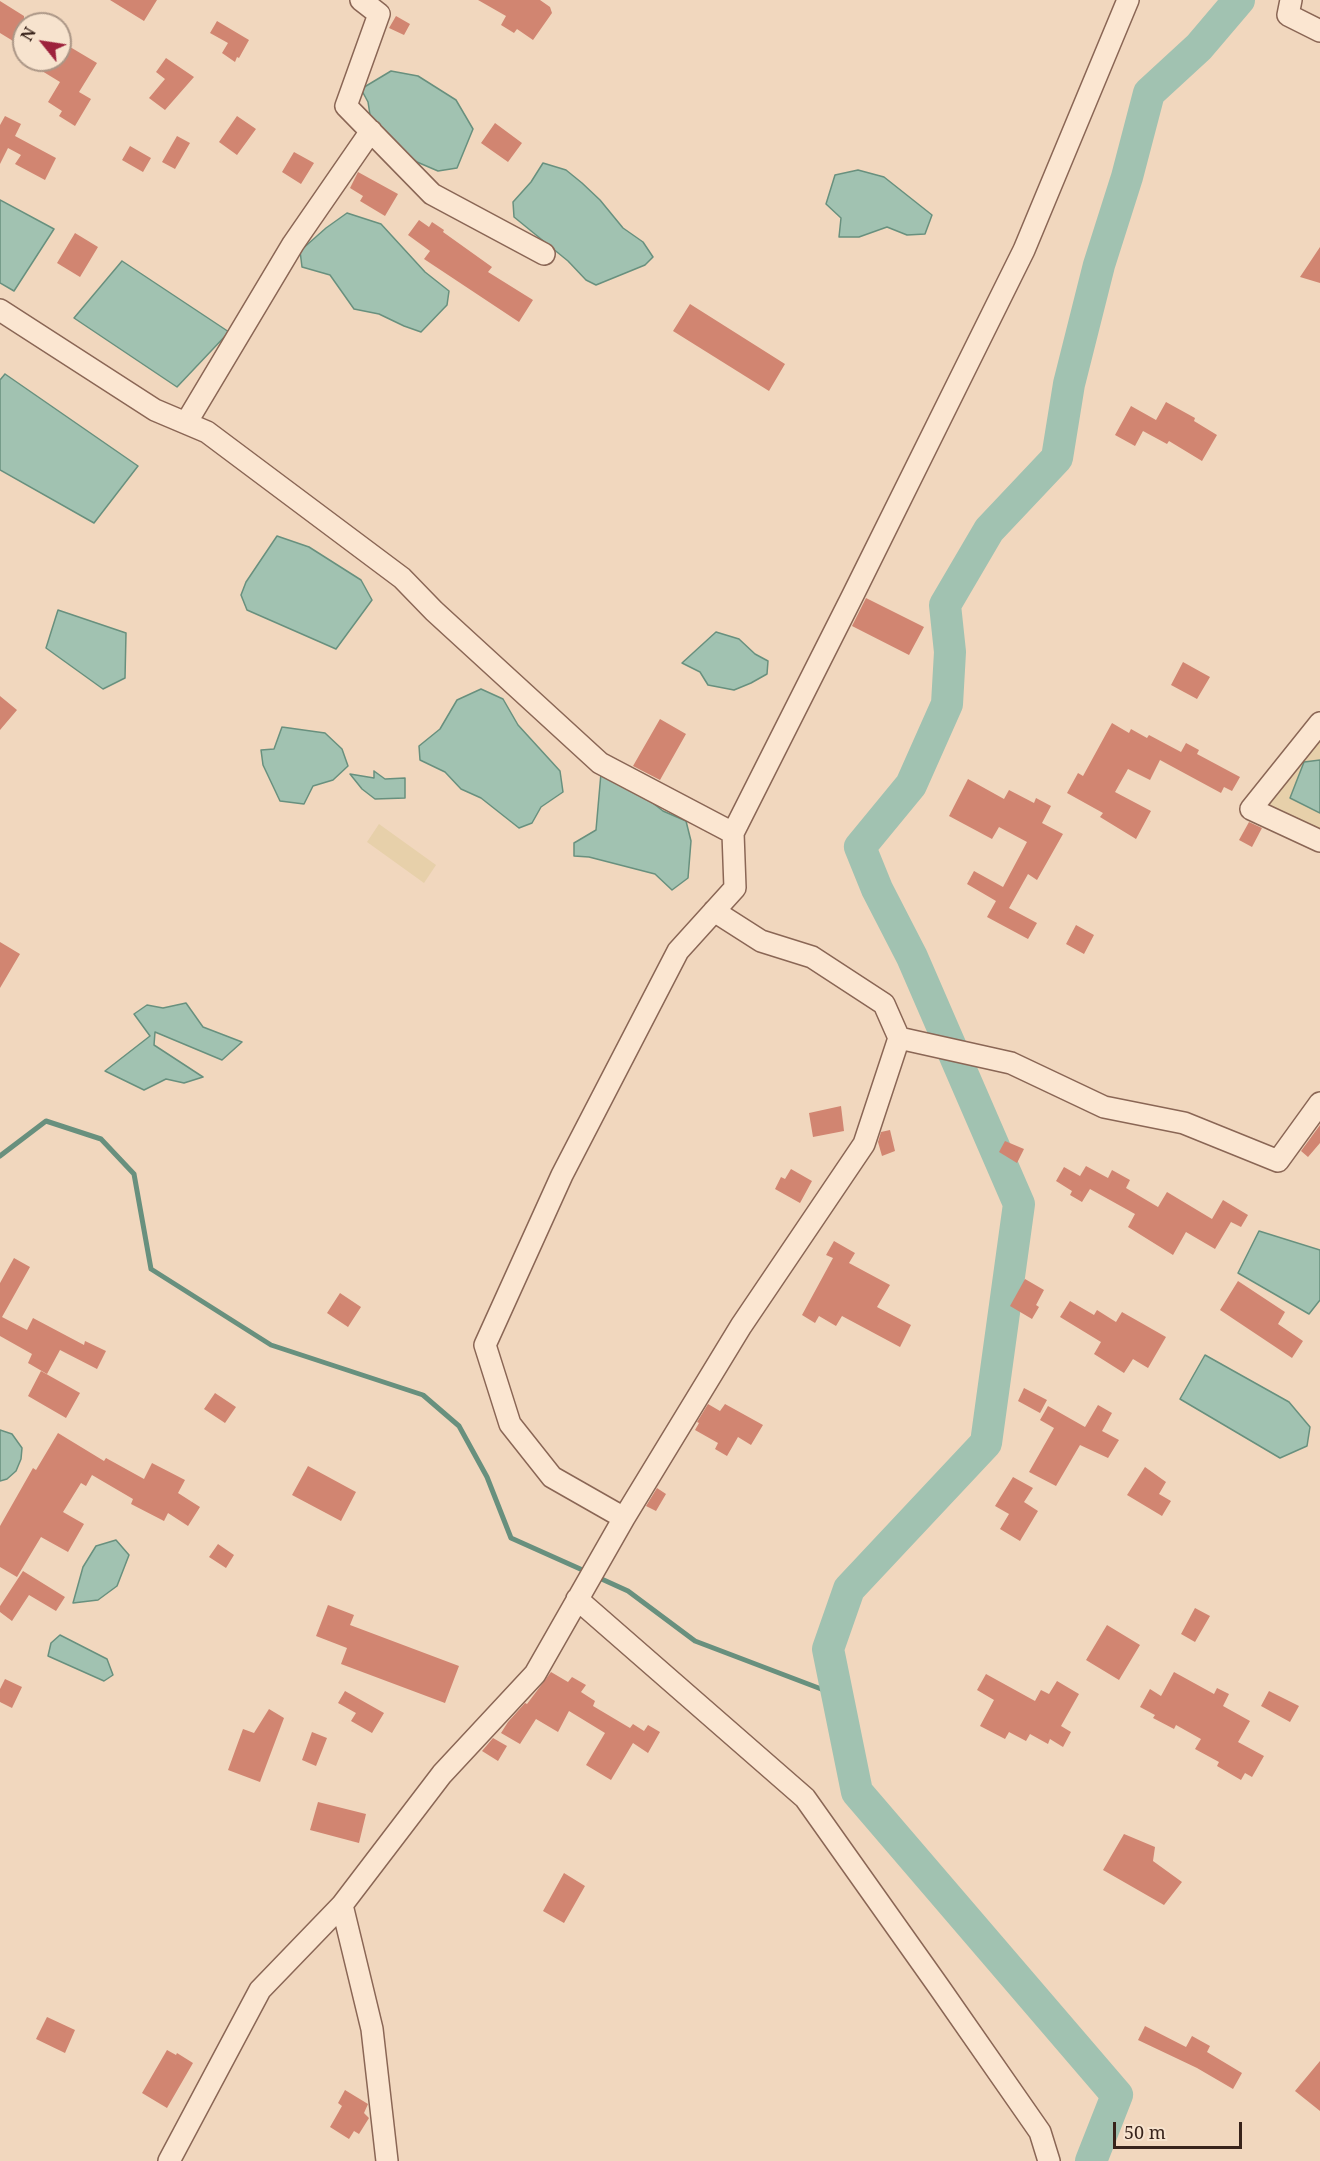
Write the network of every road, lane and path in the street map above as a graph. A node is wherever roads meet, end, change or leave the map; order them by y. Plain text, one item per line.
1 (362, 0) edge
2 (1128, 0) edge
3 (1292, 0) edge
4 (1320, 32) edge
5 (371, 131) junction
6 (544, 254) dead end
7 (0, 310) edge
8 (186, 423) junction
9 (1320, 723) edge
10 (733, 833) junction
11 (1320, 841) edge
12 (714, 911) junction
13 (899, 1038) junction
14 (1320, 1103) edge
15 (624, 1518) junction
16 (577, 1599) junction
17 (342, 1905) junction
18 (169, 2161) edge
19 (387, 2161) edge
20 (1049, 2161) edge

1 - 5 street
2 - 10 street
3 - 4 street
5 - 6 street
5 - 8 street
7 - 8 street
8 - 10 street
9 - 11 street
10 - 12 street
12 - 13 street
12 - 15 street
13 - 14 street
13 - 15 street
15 - 16 street
16 - 17 street
16 - 20 street
17 - 18 street
17 - 19 street

